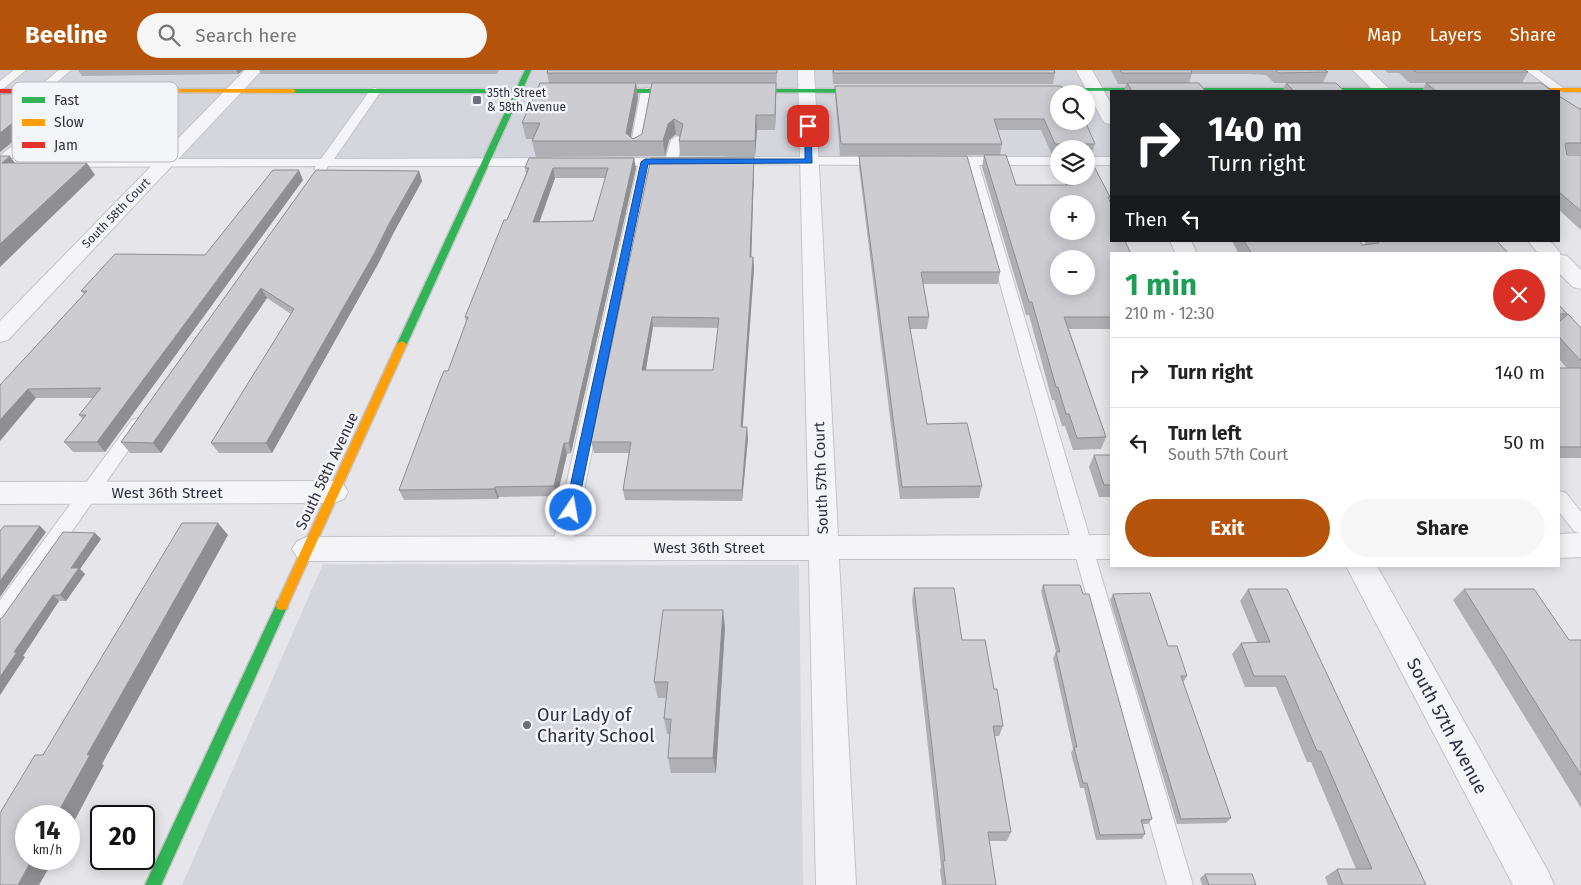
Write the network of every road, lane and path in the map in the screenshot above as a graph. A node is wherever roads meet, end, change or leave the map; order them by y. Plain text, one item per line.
1 (22, 70) edge
2 (66, 70) edge
3 (254, 70) edge
4 (528, 70) edge
5 (1084, 70) edge
6 (1361, 70) edge
7 (1531, 70) edge
8 (806, 80) edge
9 (51, 82) edge
10 (0, 86) edge
11 (1016, 90) edge
12 (1096, 90) junction
13 (1110, 90) edge
14 (1381, 90) edge
15 (1560, 90) joint
16 (1581, 90) edge
17 (178, 91) edge
18 (234, 91) junction
19 (376, 91) junction
20 (518, 91) junction
21 (647, 91) junction
22 (697, 91) edge
23 (727, 91) edge
24 (886, 91) edge
25 (1110, 117) edge
26 (676, 140) edge
27 (178, 149) edge
28 (12, 152) edge
29 (640, 155) junction
30 (809, 161) junction
31 (895, 161) edge
32 (933, 161) edge
33 (972, 161) junction
34 (1050, 161) edge
35 (1095, 161) edge
36 (1110, 161) edge
37 (0, 162) edge
38 (166, 162) junction
39 (325, 162) junction
40 (486, 162) junction
41 (565, 162) edge
42 (595, 162) edge
43 (671, 162) junction
44 (691, 162) edge
45 (720, 162) edge
46 (313, 178) edge
47 (1539, 242) edge
48 (1549, 252) edge
49 (1560, 262) edge
50 (1581, 282) edge
51 (0, 335) edge
52 (146, 412) edge
53 (334, 492) junction
54 (89, 493) junction
55 (0, 494) edge
56 (1560, 499) edge
57 (1581, 526) edge
58 (1581, 545) edge
59 (1560, 546) edge
60 (1097, 547) edge
61 (562, 548) junction
62 (824, 548) junction
63 (307, 550) junction
64 (1362, 567) edge
65 (0, 617) edge
66 (153, 885) edge
67 (836, 885) edge
68 (1180, 885) edge
69 (1534, 885) edge

1 - 10 lane
2 - 9 lane
3 - 18 street, South 58th Court
4 - 20 street, South 58th Avenue
5 - 12 street
6 - 14 street
7 - 15 lane
8 - 23 street
8 - 24 street
8 - 30 street, South 57th Court
11 - 12 street
12 - 13 street
12 - 25 street
15 - 16 street
17 - 18 street
18 - 19 street
18 - 27 street, South 58th Court
19 - 20 street
19 - 39 lane
20 - 21 street
20 - 40 street, South 58th Avenue
21 - 22 street
21 - 29 lane
26 - 43 lane
28 - 37 lane
29 - 42 lane
29 - 43 lane
29 - 61 lane
30 - 31 lane
30 - 45 lane
30 - 62 street, South 57th Court
32 - 33 lane
33 - 34 lane
33 - 60 lane
35 - 36 lane
37 - 38 lane
38 - 39 lane
38 - 51 street, South 58th Court
39 - 40 lane
39 - 46 lane
40 - 41 lane
40 - 53 street, South 58th Avenue
43 - 44 lane
47 - 48 street
49 - 50 street
52 - 54 lane
53 - 54 street, West 36th Street
53 - 63 street, South 58th Avenue
54 - 55 street, West 36th Street
54 - 65 lane
56 - 57 lane
58 - 59 street
60 - 62 street, West 36th Street
60 - 68 lane
61 - 62 street, West 36th Street
61 - 63 street, West 36th Street
62 - 67 street, South 57th Court
63 - 66 street, South 58th Avenue
64 - 69 street, South 57th Avenue

